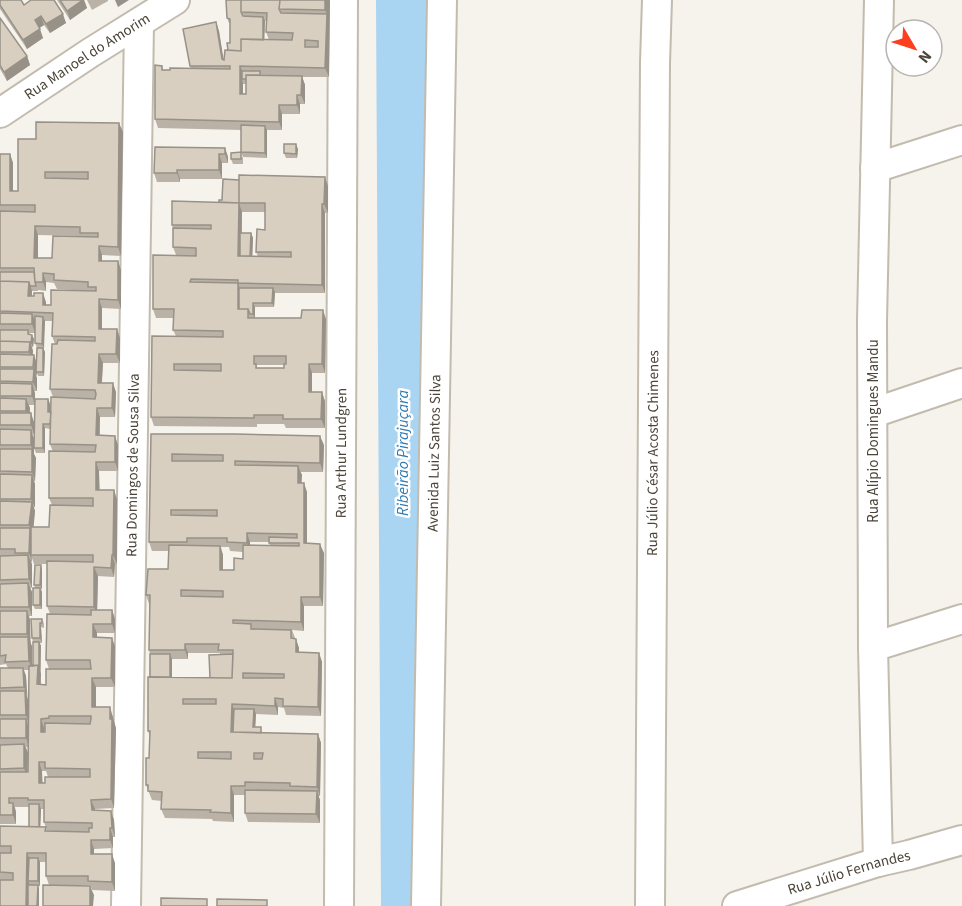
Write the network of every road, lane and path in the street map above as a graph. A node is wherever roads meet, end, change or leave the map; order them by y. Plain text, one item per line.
1 (175, 0) edge
2 (343, 0) edge
3 (442, 0) edge
4 (657, 0) edge
5 (879, 0) edge
6 (139, 23) junction
7 (0, 113) edge
8 (962, 140) edge
9 (875, 168) junction
10 (962, 383) edge
11 (873, 413) junction
12 (962, 619) edge
13 (873, 647) junction
14 (962, 840) edge
15 (878, 862) junction
16 (126, 906) edge
17 (339, 906) edge
18 (426, 906) edge
19 (650, 906) edge
20 (737, 906) edge

1 - 6 street, Rua Manoel do Amorim
2 - 17 street, Rua Arthur Lundgren
3 - 18 street, Avenida Luiz Santos Silva
4 - 19 street, Rua Júlio César Acosta Chimenes
5 - 9 street, Rua Alípio Domingues Mandu
6 - 7 street, Rua Manoel do Amorim
6 - 16 street, Rua Domingos de Sousa Silva
8 - 9 street
9 - 11 street, Rua Alípio Domingues Mandu
10 - 11 street
11 - 13 street, Rua Alípio Domingues Mandu
12 - 13 street
13 - 15 street, Rua Alípio Domingues Mandu
14 - 15 street, Rua Júlio Fernandes
15 - 20 street, Rua Júlio Fernandes

